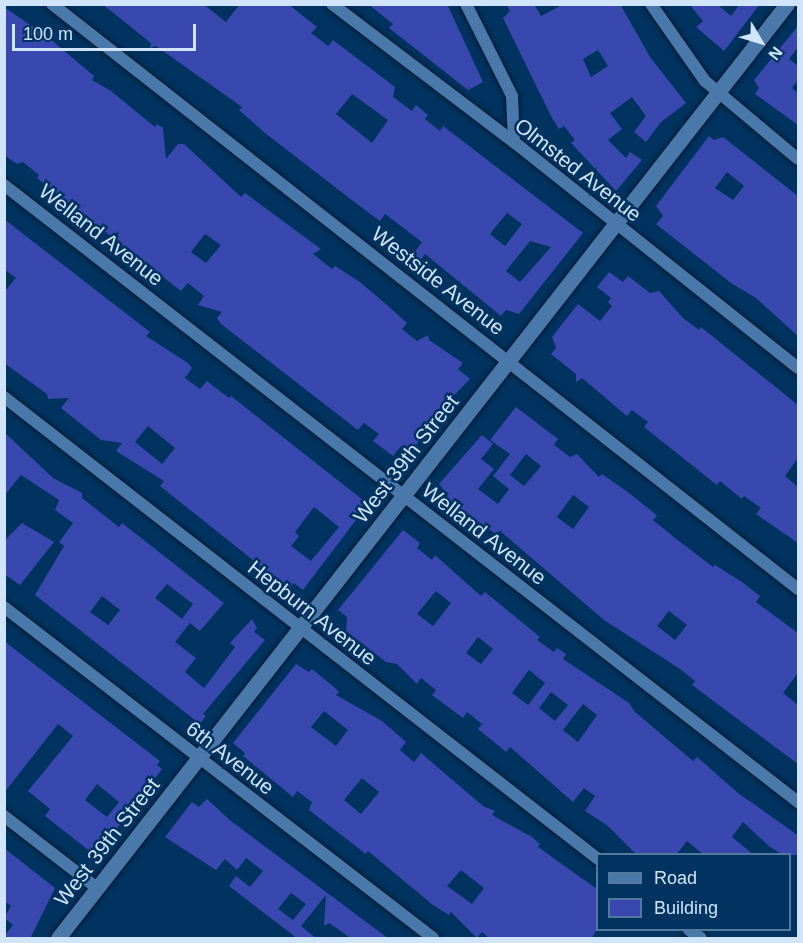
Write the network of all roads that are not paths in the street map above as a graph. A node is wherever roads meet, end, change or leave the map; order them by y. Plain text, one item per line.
1 (52, 4) edge
2 (332, 4) edge
3 (466, 4) edge
4 (651, 4) edge
5 (787, 4) edge
6 (718, 93) junction
7 (514, 142) junction
8 (798, 159) edge
9 (4, 185) edge
10 (615, 224) junction
11 (509, 361) junction
12 (798, 368) edge
13 (4, 397) edge
14 (404, 496) junction
15 (798, 589) edge
16 (4, 607) edge
17 (300, 628) junction
18 (198, 759) junction
19 (798, 802) edge
20 (4, 816) edge
21 (596, 858) edge
22 (98, 888) junction
23 (58, 939) edge
24 (433, 939) edge

1 - 11 street, Westside Avenue
2 - 7 street, Olmsted Avenue
3 - 7 street
4 - 6 street
5 - 6 street, West 39th Street
6 - 8 street
6 - 10 street, West 39th Street
7 - 10 street, Olmsted Avenue
9 - 14 street, Welland Avenue
10 - 11 street, West 39th Street
10 - 12 street, Olmsted Avenue
11 - 14 street, West 39th Street
11 - 15 street, Westside Avenue
13 - 17 street, Hepburn Avenue
14 - 17 street, West 39th Street
14 - 19 street, Welland Avenue
16 - 18 street, 6th Avenue
17 - 18 street, West 39th Street
17 - 21 street, Hepburn Avenue
18 - 22 street, West 39th Street
18 - 24 street, 6th Avenue
20 - 22 street
22 - 23 street, West 39th Street

